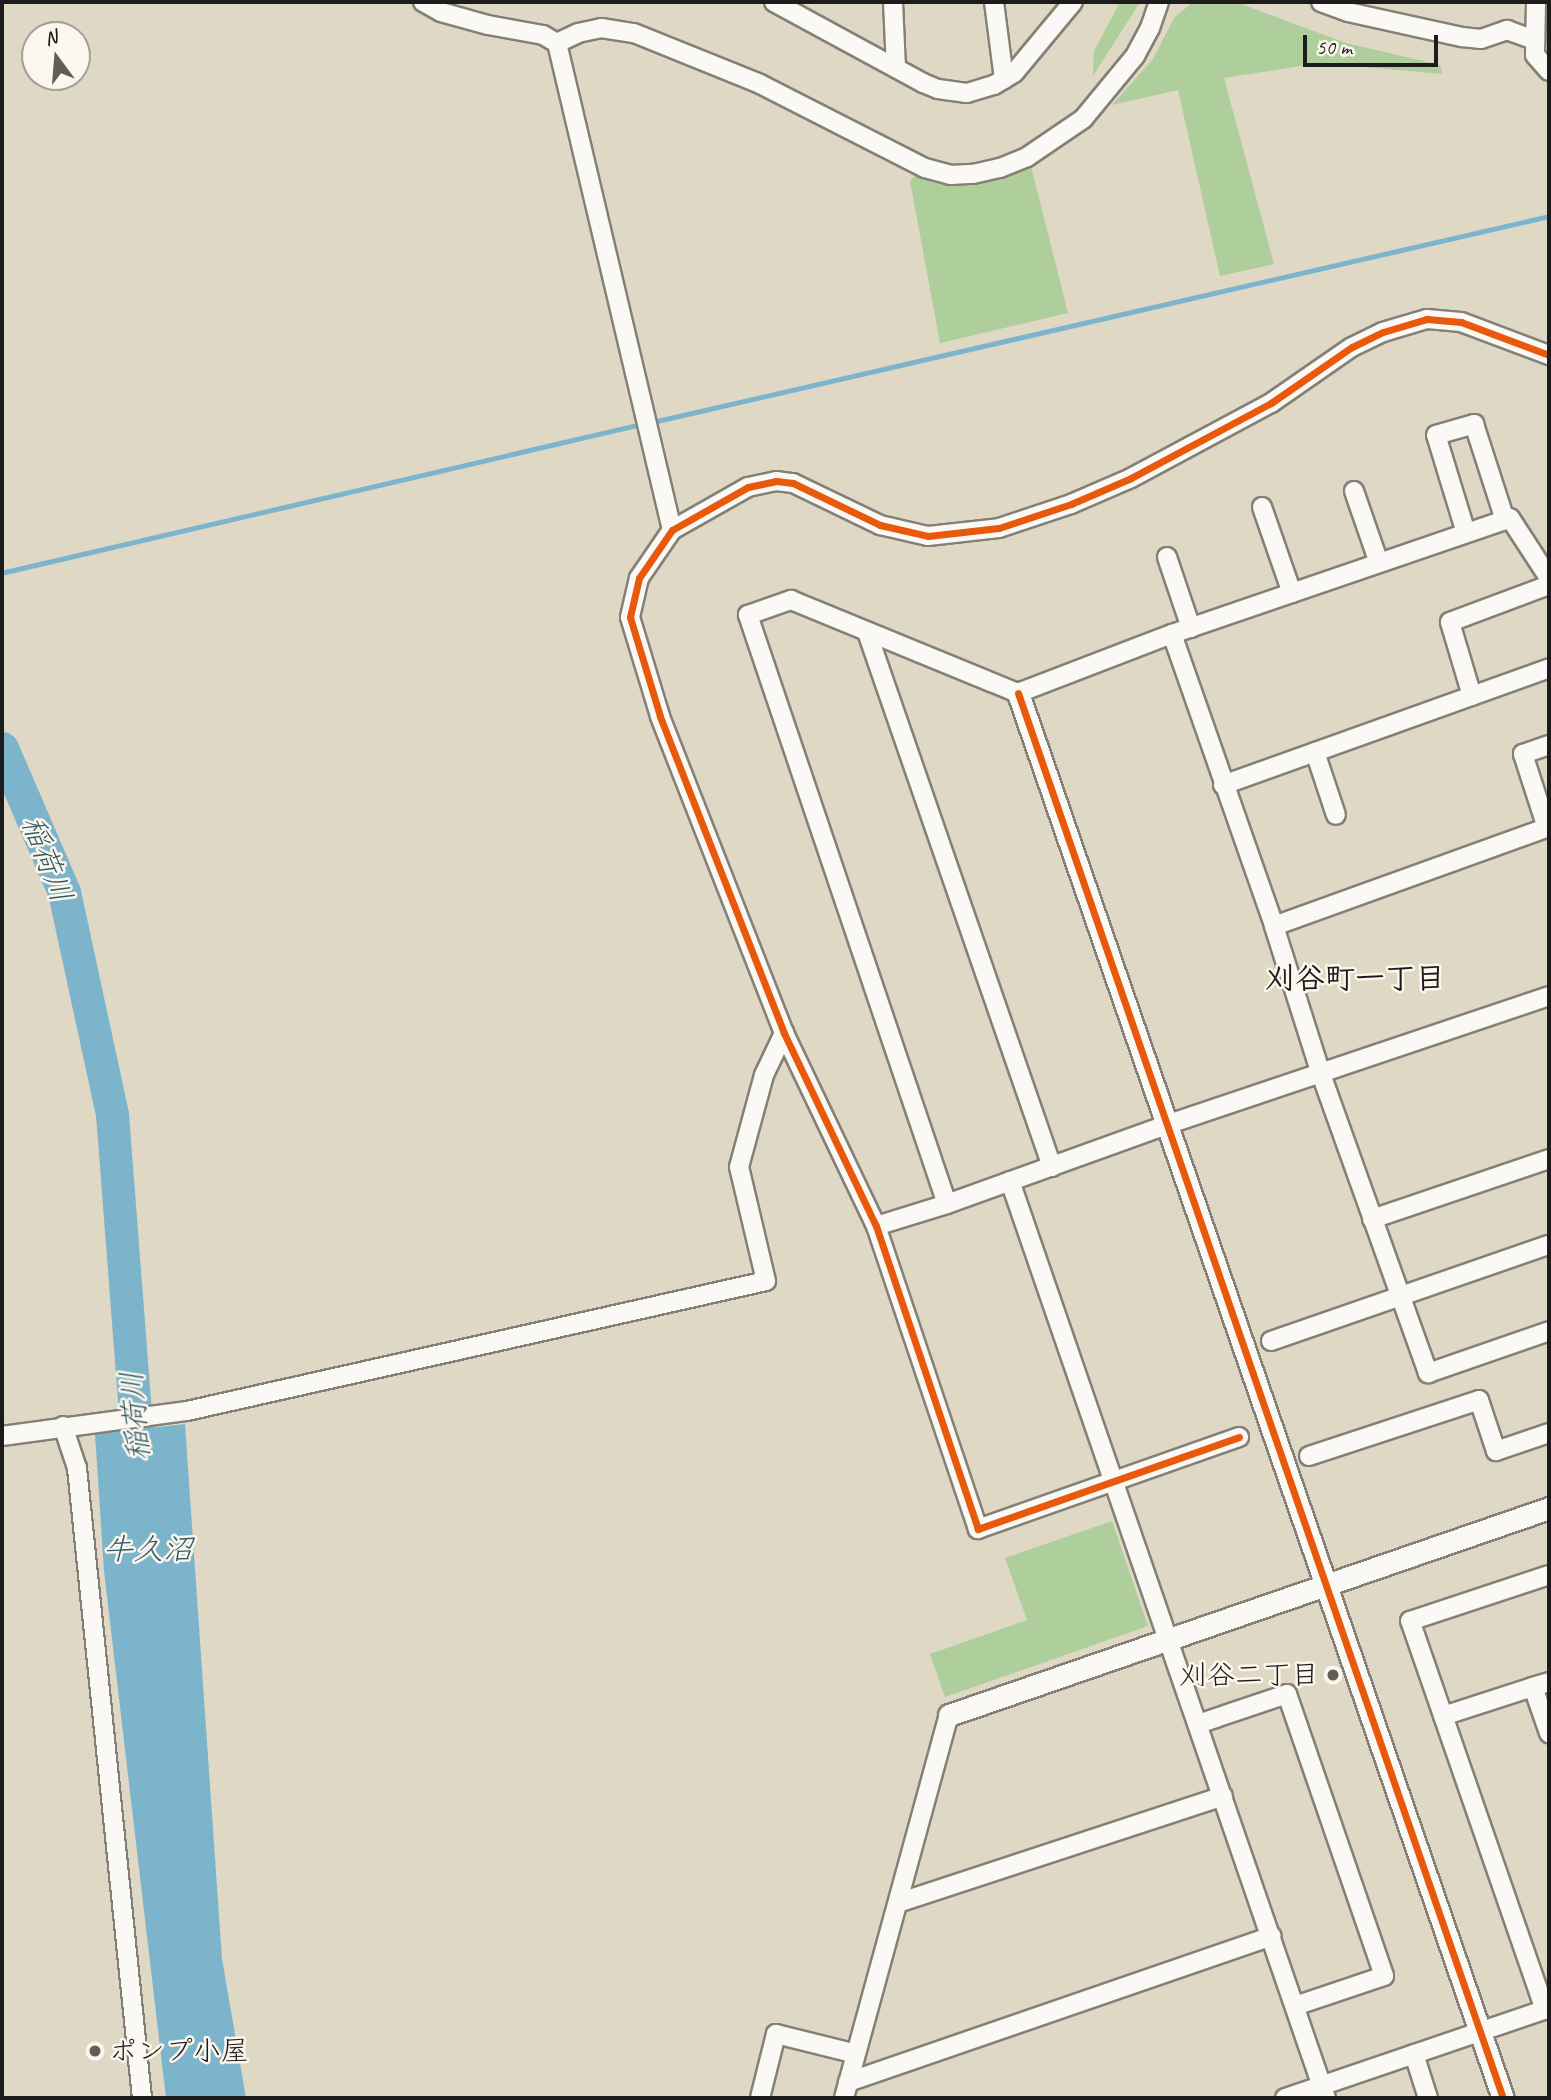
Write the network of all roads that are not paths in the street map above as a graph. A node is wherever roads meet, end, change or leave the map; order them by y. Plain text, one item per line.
1 (423, 2) edge
2 (774, 2) edge
3 (893, 2) edge
4 (994, 2) edge
5 (1073, 2) edge
6 (1159, 2) edge
7 (1321, 2) edge
8 (1536, 2) edge
9 (794, 7) edge
10 (1535, 40) junction
11 (557, 43) junction
12 (896, 68) junction
13 (1549, 71) edge
14 (1004, 79) junction
15 (1549, 355) edge
16 (1354, 491) dead end
17 (1262, 508) dead end
18 (1505, 520) junction
19 (672, 530) junction
20 (1466, 533) junction
21 (1167, 557) dead end
22 (1379, 563) junction
23 (1549, 578) edge
24 (1549, 585) edge
25 (1292, 593) junction
26 (1191, 628) junction
27 (867, 632) junction
28 (1172, 634) junction
29 (1549, 668) edge
30 (1018, 693) junction
31 (1472, 696) junction
32 (1549, 745) edge
33 (1315, 752) junction
34 (1223, 785) junction
35 (1336, 815) dead end
36 (1548, 827) edge
37 (1274, 926) junction
38 (1549, 996) edge
39 (784, 1033) junction
40 (1321, 1074) junction
41 (1166, 1125) junction
42 (1549, 1159) edge
43 (1052, 1167) junction
44 (1010, 1181) junction
45 (947, 1204) junction
46 (1372, 1219) junction
47 (876, 1226) junction
48 (1549, 1245) edge
49 (1400, 1297) junction
50 (1549, 1331) edge
51 (1271, 1341) dead end
52 (63, 1426) junction
53 (1549, 1433) edge
54 (2, 1436) edge
55 (1239, 1437) dead end
56 (1308, 1456) dead end
57 (1115, 1482) junction
58 (1549, 1508) edge
59 (1549, 1575) edge
60 (1325, 1585) junction
61 (1169, 1639) junction
62 (1541, 1685) edge
63 (949, 1715) joint
64 (1443, 1716) junction
65 (1198, 1724) junction
66 (1549, 1733) edge
67 (1223, 1796) junction
68 (898, 1903) junction
69 (1272, 1936) junction
70 (1295, 2006) junction
71 (1547, 2009) edge
72 (1480, 2032) junction
73 (856, 2054) junction
74 (1413, 2054) junction
75 (846, 2090) edge
76 (1323, 2092) edge
77 (142, 2098) edge
78 (760, 2098) edge
79 (1285, 2098) edge
80 (1428, 2098) edge
81 (1503, 2098) edge

1 - 11 street
2 - 9 street
3 - 12 street
4 - 14 street
5 - 14 street
6 - 11 street
7 - 10 street
8 - 10 street
9 - 12 street
10 - 13 street
11 - 19 street
12 - 14 street
15 - 19 street
16 - 22 street
17 - 25 street
18 - 20 street
18 - 20 street
18 - 23 street
19 - 39 street
20 - 22 street
21 - 26 street
22 - 25 street
24 - 31 street
25 - 26 street
26 - 28 street
27 - 30 street
27 - 43 street
27 - 45 street
28 - 30 street
28 - 34 street
29 - 31 street
30 - 41 street
31 - 33 street
32 - 36 street
33 - 34 street
33 - 35 street
34 - 37 street
36 - 37 street
37 - 40 street
38 - 40 street
39 - 47 street
39 - 52 street
40 - 41 street
40 - 46 street
41 - 43 street
41 - 60 street
42 - 46 street
43 - 44 street
44 - 45 street
44 - 57 street
45 - 47 street
46 - 49 street
47 - 57 street
48 - 49 street
49 - 50 street
49 - 51 street
52 - 54 street
52 - 77 street
53 - 56 street
55 - 57 street
57 - 61 street
58 - 60 street
59 - 64 street
60 - 61 street
60 - 72 street
61 - 63 street
61 - 65 street
62 - 64 street
62 - 66 street
63 - 68 street
64 - 71 street
65 - 67 street
65 - 70 street
67 - 68 street
67 - 69 street
68 - 73 street
69 - 70 street
69 - 75 street
70 - 76 street
71 - 72 street
72 - 74 street
72 - 81 street
73 - 75 street
73 - 78 street
74 - 76 street
74 - 80 street
76 - 79 street

